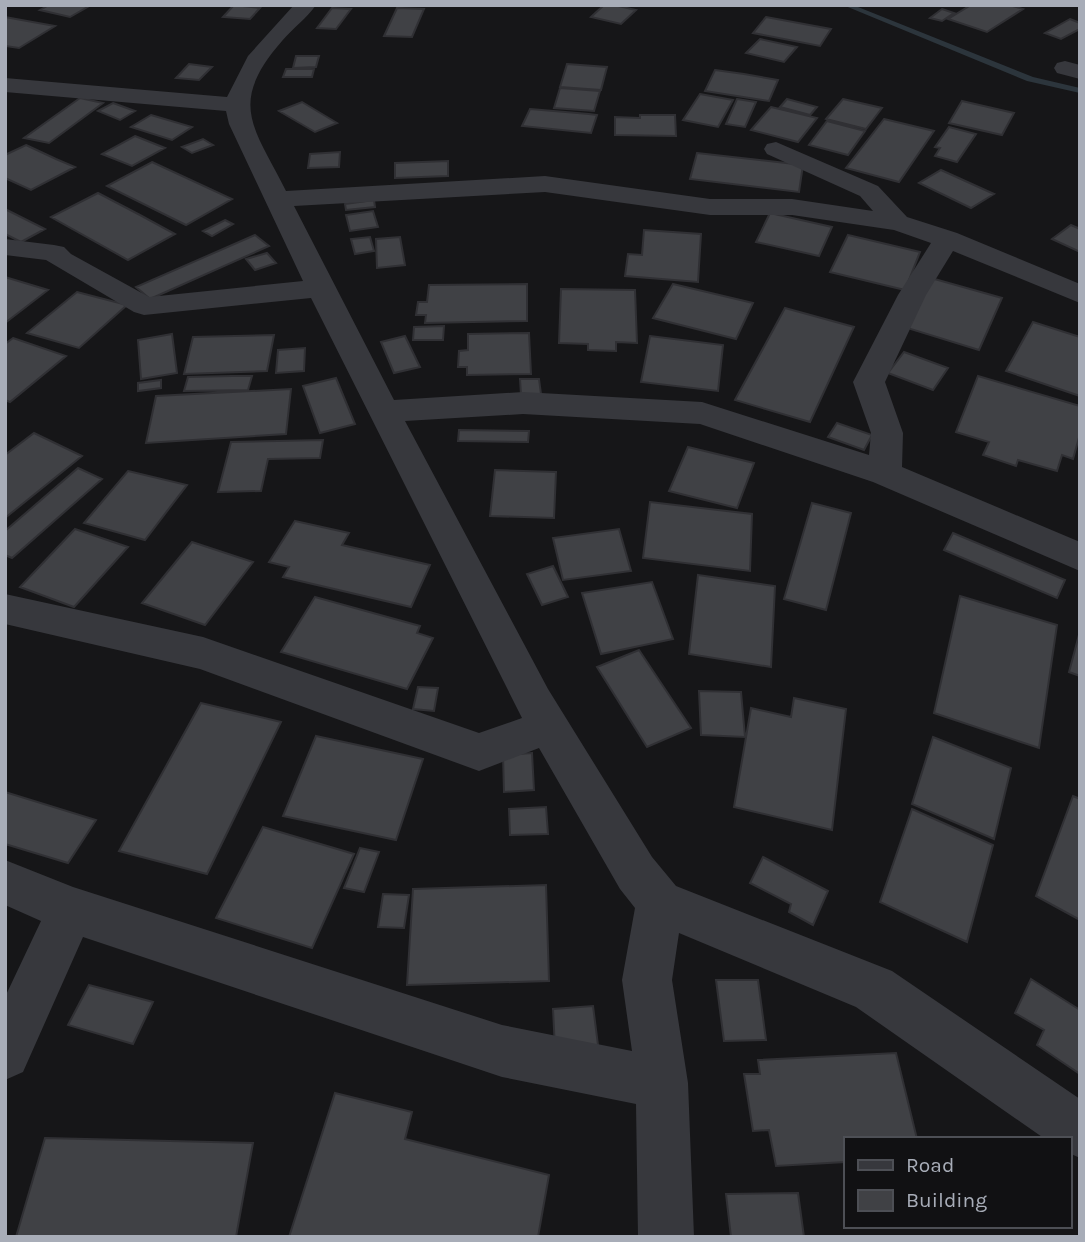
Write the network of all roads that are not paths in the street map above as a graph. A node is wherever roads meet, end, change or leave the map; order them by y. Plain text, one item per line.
1 (306, 5) edge
2 (5, 85) edge
3 (236, 105) junction
4 (776, 149) dead end
5 (279, 199) junction
6 (898, 223) junction
7 (947, 239) junction
8 (5, 247) edge
9 (320, 288) junction
10 (1080, 294) edge
11 (384, 411) junction
12 (885, 473) junction
13 (1080, 557) edge
14 (5, 609) edge
15 (549, 726) junction
16 (5, 882) edge
17 (660, 901) junction
18 (71, 910) junction
19 (5, 1054) edge
20 (662, 1083) junction
21 (1080, 1131) edge
22 (666, 1237) edge

1 - 3 street
2 - 3 street
3 - 5 street
4 - 6 street
5 - 6 street
5 - 9 street
6 - 7 street
7 - 10 street
7 - 12 street
8 - 9 street
9 - 11 street
11 - 12 street
11 - 15 street
12 - 13 street
14 - 15 street
15 - 17 street
16 - 18 street
17 - 20 street
17 - 21 street
18 - 19 street
18 - 20 street
20 - 22 street

